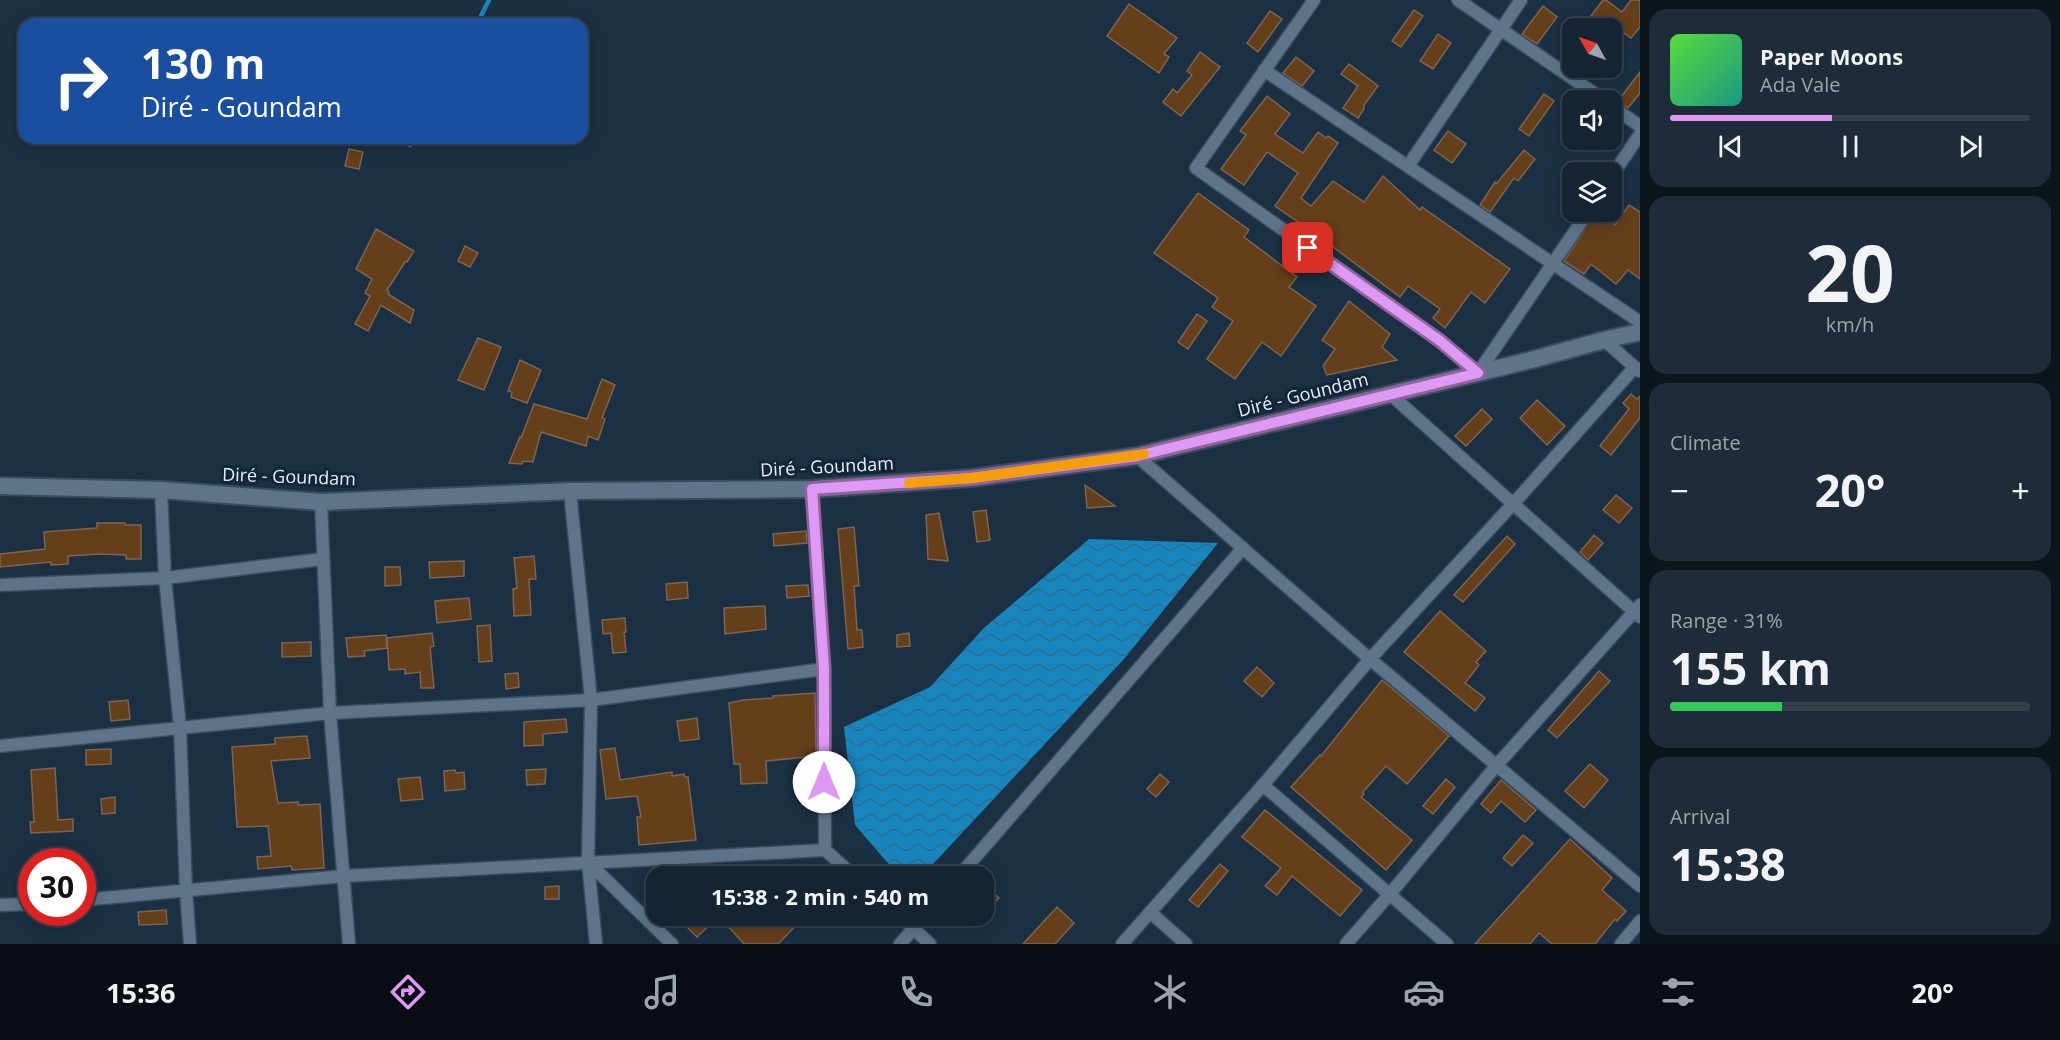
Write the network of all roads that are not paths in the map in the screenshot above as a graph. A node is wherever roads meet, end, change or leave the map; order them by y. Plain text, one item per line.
1 (1314, 0) edge
2 (1458, 0) edge
3 (1521, 0) edge
4 (1501, 30) junction
5 (1264, 70) junction
6 (1589, 90) edge
7 (1622, 114) edge
8 (1640, 126) edge
9 (1640, 134) edge
10 (1621, 162) edge
11 (1408, 166) junction
12 (1581, 222) edge
13 (1552, 263) junction
14 (1640, 322) edge
15 (1640, 332) edge
16 (1604, 340) junction
17 (1637, 369) edge
18 (1478, 373) junction
19 (1390, 394) junction
20 (1137, 456) junction
21 (0, 486) edge
22 (812, 489) junction
23 (161, 490) junction
24 (570, 491) junction
25 (321, 502) junction
26 (1513, 504) junction
27 (1243, 548) junction
28 (323, 559) junction
29 (165, 578) junction
30 (0, 585) edge
31 (1638, 612) edge
32 (1370, 659) junction
33 (824, 669) junction
34 (591, 700) junction
35 (330, 713) junction
36 (180, 727) junction
37 (0, 746) edge
38 (1496, 766) junction
39 (1263, 785) junction
40 (825, 850) junction
41 (588, 862) junction
42 (843, 866) edge
43 (968, 866) edge
44 (344, 876) junction
45 (1640, 886) edge
46 (186, 891) junction
47 (1390, 894) junction
48 (96, 899) edge
49 (18, 904) edge
50 (0, 905) edge
51 (1150, 912) junction
52 (1640, 921) edge
53 (912, 926) edge
54 (914, 928) junction
55 (190, 944) edge
56 (349, 944) edge
57 (596, 944) edge
58 (672, 944) edge
59 (900, 944) edge
60 (930, 944) edge
61 (1122, 944) edge
62 (1186, 944) edge
63 (1346, 944) edge
64 (1447, 944) edge
65 (1621, 944) edge

1 - 5 street
2 - 4 street
3 - 4 street
4 - 6 street
4 - 11 street
5 - 11 street
5 - 18 street
7 - 8 street
9 - 10 street
11 - 13 street
12 - 13 street
13 - 14 street
13 - 18 street
15 - 16 main road, Diré - Goundam
16 - 17 street
16 - 18 main road, Diré - Goundam
17 - 26 street
18 - 19 main road, Diré - Goundam
19 - 20 main road, Diré - Goundam
19 - 26 street
20 - 22 main road, Diré - Goundam
20 - 27 street
21 - 23 main road, Diré - Goundam
22 - 24 main road, Diré - Goundam
22 - 33 street
23 - 25 main road, Diré - Goundam
23 - 29 street
24 - 25 main road, Diré - Goundam
24 - 34 street
25 - 28 street
26 - 31 street
26 - 32 street
27 - 32 street
27 - 43 street
28 - 29 street
28 - 35 street
29 - 30 street
29 - 36 street
31 - 38 street
32 - 38 street
32 - 39 street
33 - 34 street
33 - 40 street
34 - 35 street
34 - 41 street
35 - 36 street
35 - 44 street
36 - 37 street
36 - 46 street
38 - 45 street
38 - 47 street
39 - 47 street
39 - 51 street
40 - 41 street
40 - 42 street
41 - 44 street
41 - 57 street
41 - 58 street
44 - 46 street
44 - 56 street
46 - 48 street
46 - 55 street
47 - 63 street
47 - 64 street
49 - 50 street
51 - 61 street
51 - 62 street
52 - 65 street
53 - 54 street
54 - 59 street
54 - 60 street

